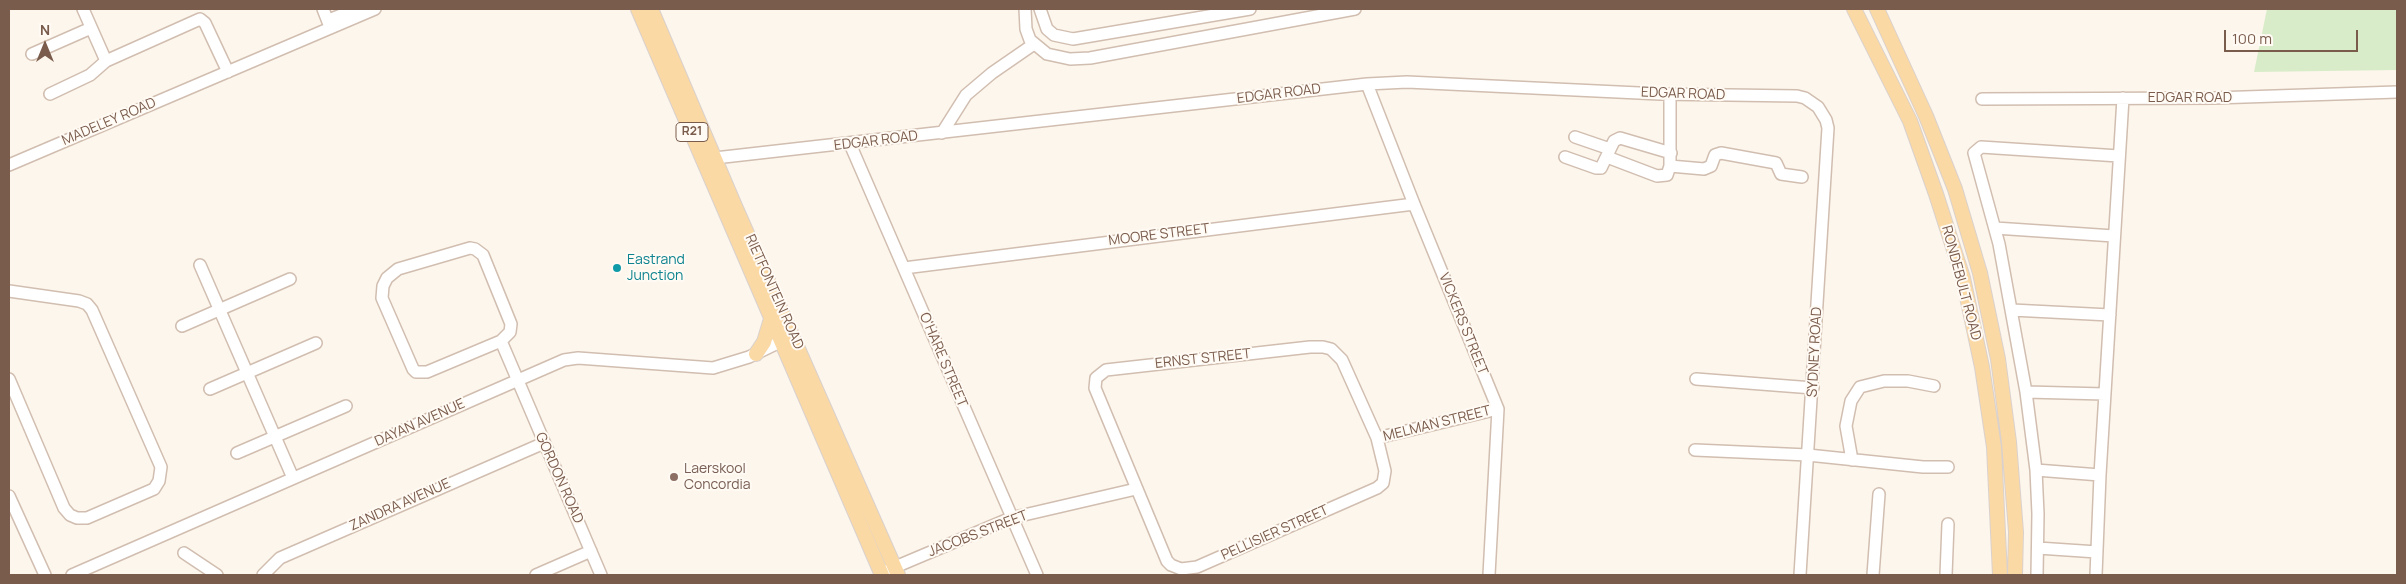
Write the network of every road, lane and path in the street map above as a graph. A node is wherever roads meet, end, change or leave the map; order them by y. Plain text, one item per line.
1 (83, 9) edge
2 (323, 9) edge
3 (356, 9) edge
4 (375, 9) edge
5 (638, 9) edge
6 (651, 9) edge
7 (1025, 9) edge
8 (1040, 9) edge
9 (1250, 9) edge
10 (1355, 9) edge
11 (1854, 9) edge
12 (1877, 9) edge
13 (345, 14) edge
14 (329, 24) junction
15 (91, 28) junction
16 (1034, 44) junction
17 (32, 54) dead end
18 (106, 61) junction
19 (227, 70) junction
20 (1367, 84) junction
21 (2397, 92) edge
22 (50, 94) dead end
23 (1670, 94) junction
24 (2123, 98) junction
25 (1982, 99) dead end
26 (1828, 128) joint
27 (942, 133) junction
28 (1575, 137) dead end
29 (850, 144) junction
30 (1608, 153) junction
31 (1671, 153) junction
32 (2119, 156) junction
33 (1565, 157) dead end
34 (715, 158) junction
35 (9, 165) edge
36 (1670, 166) junction
37 (1802, 177) dead end
38 (1414, 204) junction
39 (1994, 228) junction
40 (2114, 236) junction
41 (200, 265) dead end
42 (904, 268) junction
43 (290, 279) dead end
44 (9, 291) edge
45 (219, 310) junction
46 (2012, 310) junction
47 (2110, 315) junction
48 (772, 319) junction
49 (182, 326) dead end
50 (787, 339) junction
51 (501, 341) junction
52 (316, 343) dead end
53 (756, 354) junction
54 (248, 373) junction
55 (1696, 379) dead end
56 (517, 380) junction
57 (10, 384) edge
58 (1934, 386) dead end
59 (1813, 388) junction
60 (210, 390) dead end
61 (2026, 392) junction
62 (2105, 394) junction
63 (346, 406) dead end
64 (1498, 409) junction
65 (275, 437) junction
66 (1376, 438) junction
67 (544, 443) junction
68 (1695, 450) dead end
69 (237, 453) dead end
70 (1808, 456) junction
71 (1852, 460) junction
72 (1948, 467) dead end
73 (2036, 470) junction
74 (2100, 474) junction
75 (293, 478) junction
76 (1136, 489) junction
77 (1878, 494) dead end
78 (9, 496) edge
79 (863, 514) junction
80 (1012, 518) junction
81 (1948, 524) dead end
82 (2038, 548) junction
83 (591, 551) junction
84 (2097, 552) junction
85 (184, 553) dead end
86 (896, 571) edge
87 (882, 574) edge
88 (45, 575) edge
89 (72, 575) edge
90 (216, 575) edge
91 (263, 575) edge
92 (536, 575) edge
93 (601, 575) edge
94 (1037, 575) edge
95 (1489, 575) edge
96 (1800, 575) edge
97 (1874, 575) edge
98 (1946, 575) edge
99 (2000, 575) edge
100 (2015, 575) edge
101 (2037, 575) edge
102 (2096, 575) edge

1 - 15 street
2 - 14 street
3 - 13 street, MADELEY ROAD
4 - 13 street, MADELEY ROAD
5 - 48 main road, RIETFONTEIN ROAD / R21
6 - 34 main road, RIETFONTEIN ROAD / R21
7 - 16 street
8 - 9 street
10 - 16 street
11 - 99 main road, RONDEBULT ROAD
12 - 100 main road, RONDEBULT ROAD
13 - 14 street, MADELEY ROAD
14 - 19 street, MADELEY ROAD
15 - 17 street
15 - 18 street
16 - 27 street
18 - 19 street
18 - 22 street
19 - 35 street, MADELEY ROAD
20 - 23 street, EDGAR ROAD
20 - 27 street, EDGAR ROAD
20 - 38 street, VICKERS STREET
21 - 24 street, EDGAR ROAD
23 - 26 street, EDGAR ROAD
23 - 31 street
24 - 25 street, EDGAR ROAD
24 - 32 street
26 - 59 street, SYDNEY ROAD
27 - 29 street, EDGAR ROAD
28 - 30 street
29 - 34 street, EDGAR ROAD
29 - 42 street, O'HARE STREET
30 - 31 street
30 - 33 street
30 - 36 street
31 - 36 street
32 - 39 street
32 - 40 street
34 - 50 main road, RIETFONTEIN ROAD / R21
36 - 37 street
38 - 42 street, MOORE STREET
38 - 64 street, VICKERS STREET
39 - 40 street
39 - 46 street
40 - 47 street
41 - 45 street
42 - 80 street, O'HARE STREET
43 - 45 street
44 - 57 street
45 - 49 street
45 - 54 street
46 - 47 street
46 - 61 street
47 - 62 street
48 - 50 main road, RIETFONTEIN ROAD / R21
48 - 53 main road
50 - 53 street, DAYAN AVENUE
50 - 79 main road, RIETFONTEIN ROAD / R21
51 - 51 street
51 - 56 street, GORDON ROAD
52 - 54 street
53 - 56 street, DAYAN AVENUE
54 - 60 street
54 - 65 street
55 - 59 street
56 - 67 street, GORDON ROAD
56 - 75 street, DAYAN AVENUE
58 - 71 street
59 - 70 street, SYDNEY ROAD
61 - 62 street
61 - 73 street
62 - 74 street
63 - 65 street
64 - 66 street, MELMAN STREET
64 - 95 street, VICKERS STREET
65 - 69 street
65 - 75 street
66 - 76 street, PELLISIER STREET
66 - 76 street, ERNST STREET
67 - 83 street, GORDON ROAD
67 - 91 street, ZANDRA AVENUE
68 - 70 street
70 - 71 street
70 - 96 street, SYDNEY ROAD
71 - 72 street
73 - 74 street
73 - 82 street
74 - 84 street
75 - 89 street, DAYAN AVENUE
76 - 80 street, JACOBS STREET
77 - 97 street
78 - 88 street
79 - 86 main road, RIETFONTEIN ROAD / R21
79 - 87 main road, RIETFONTEIN ROAD / R21
80 - 86 street, JACOBS STREET
80 - 94 street, O'HARE STREET
81 - 98 street
82 - 84 street
82 - 101 street
83 - 92 street
83 - 93 street, GORDON ROAD
84 - 102 street
85 - 90 street
86 - 87 street, JACOBS STREET

